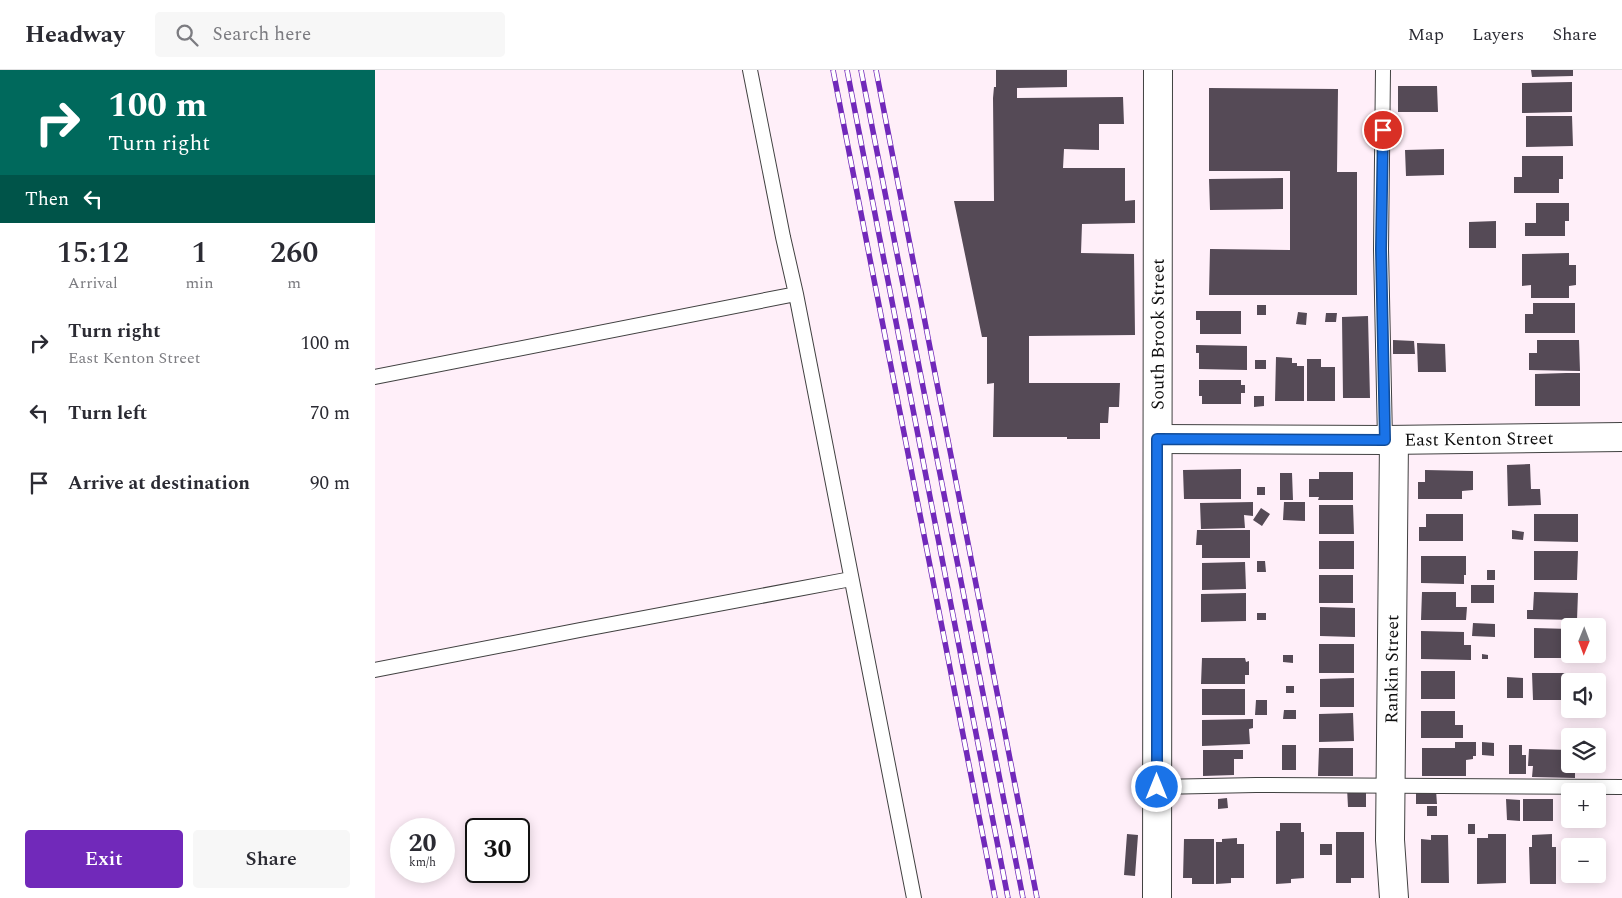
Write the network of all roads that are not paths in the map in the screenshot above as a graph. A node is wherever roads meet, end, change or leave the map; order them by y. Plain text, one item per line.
1 (750, 70) edge
2 (1158, 70) edge
3 (1383, 70) edge
4 (796, 294) junction
5 (375, 377) edge
6 (1622, 437) edge
7 (1157, 439) junction
8 (1389, 440) junction
9 (851, 579) junction
10 (375, 670) edge
11 (1391, 786) junction
12 (1157, 787) junction
13 (1622, 787) edge
14 (914, 898) edge
15 (1157, 898) edge
16 (1394, 898) edge

1 - 4 lane
2 - 7 street, South Brook Street
3 - 8 lane
4 - 5 lane
4 - 9 lane
6 - 8 street, East Kenton Street
7 - 8 street, East Kenton Street
7 - 12 street, South Brook Street
8 - 11 street, Rankin Street
9 - 10 lane
9 - 14 lane
11 - 12 lane
11 - 13 lane
11 - 16 street, Rankin Street
12 - 15 street, South Brook Street

